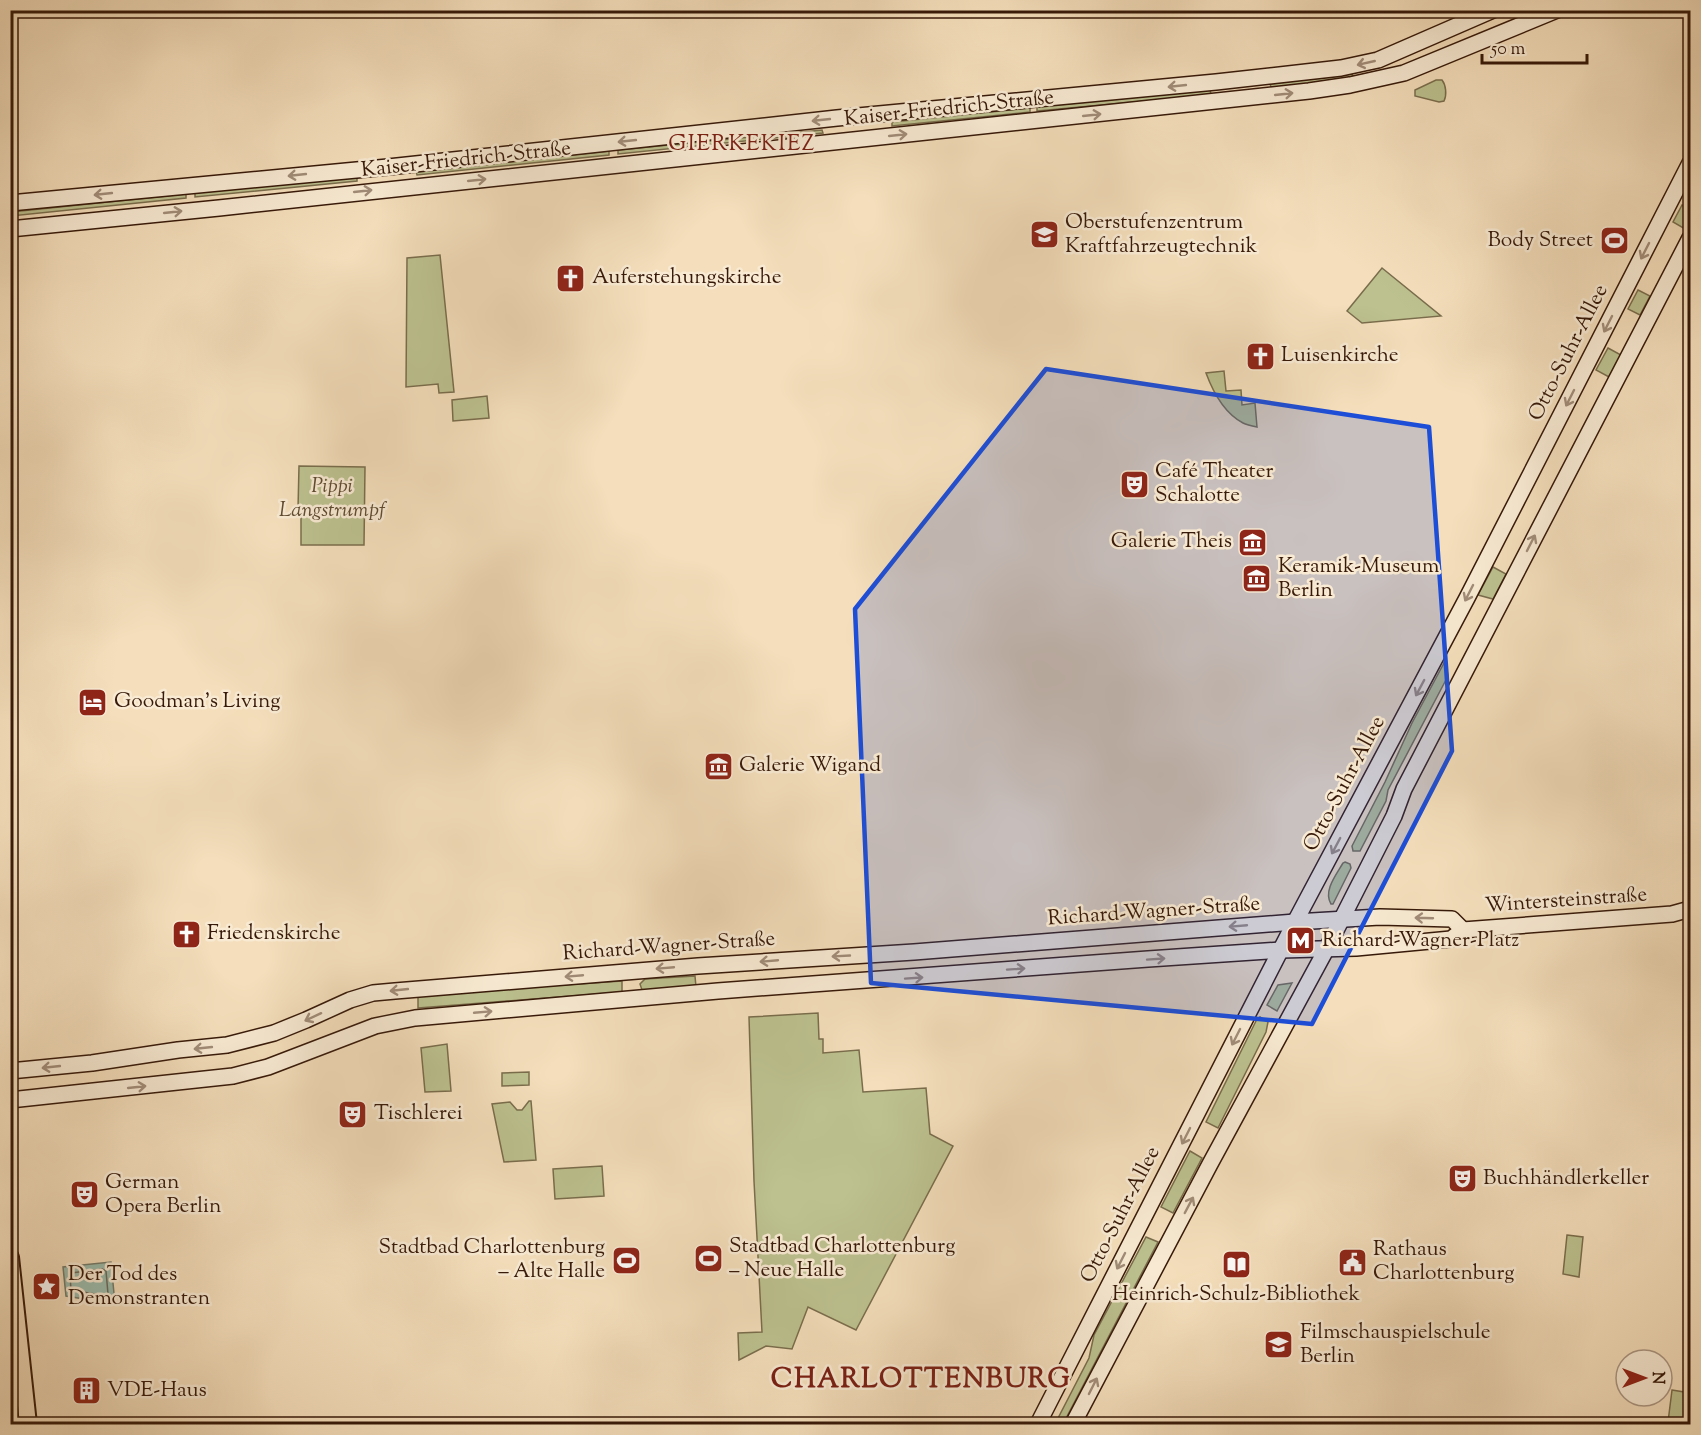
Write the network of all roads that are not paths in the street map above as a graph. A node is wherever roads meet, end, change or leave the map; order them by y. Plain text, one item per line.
1 (1493, 10) edge
2 (1557, 10) edge
3 (1690, 163) edge
4 (10, 203) edge
5 (10, 228) edge
6 (1690, 238) edge
7 (1690, 909) edge
8 (1672, 914) junction
9 (1690, 917) edge
10 (1341, 920) junction
11 (1295, 922) junction
12 (1463, 930) junction
13 (1327, 948) junction
14 (1281, 950) junction
15 (10, 1071) edge
16 (10, 1100) edge
17 (10, 1257) edge
18 (28, 1425) edge
19 (1038, 1425) edge
20 (1073, 1425) edge

1 -> 4 main road, Kaiser-Friedrich-Straße
5 -> 2 main road, Kaiser-Friedrich-Straße
3 -> 11 main road, Otto-Suhr-Allee
10 -> 6 main road
7 - 8 main road, Wintersteinstraße
8 - 9 main road, Wintersteinstraße
8 - 12 main road, Wintersteinstraße
10 - 11 main road, Richard-Wagner-Straße
12 -> 10 main road, Wintersteinstraße
10 - 13 main road
11 - 14 main road, Otto-Suhr-Allee
11 -> 15 main road, Richard-Wagner-Straße
12 - 13 main road, Wintersteinstraße
13 - 14 main road
20 -> 13 main road
16 -> 14 main road
14 -> 19 main road, Otto-Suhr-Allee
17 - 18 main road

